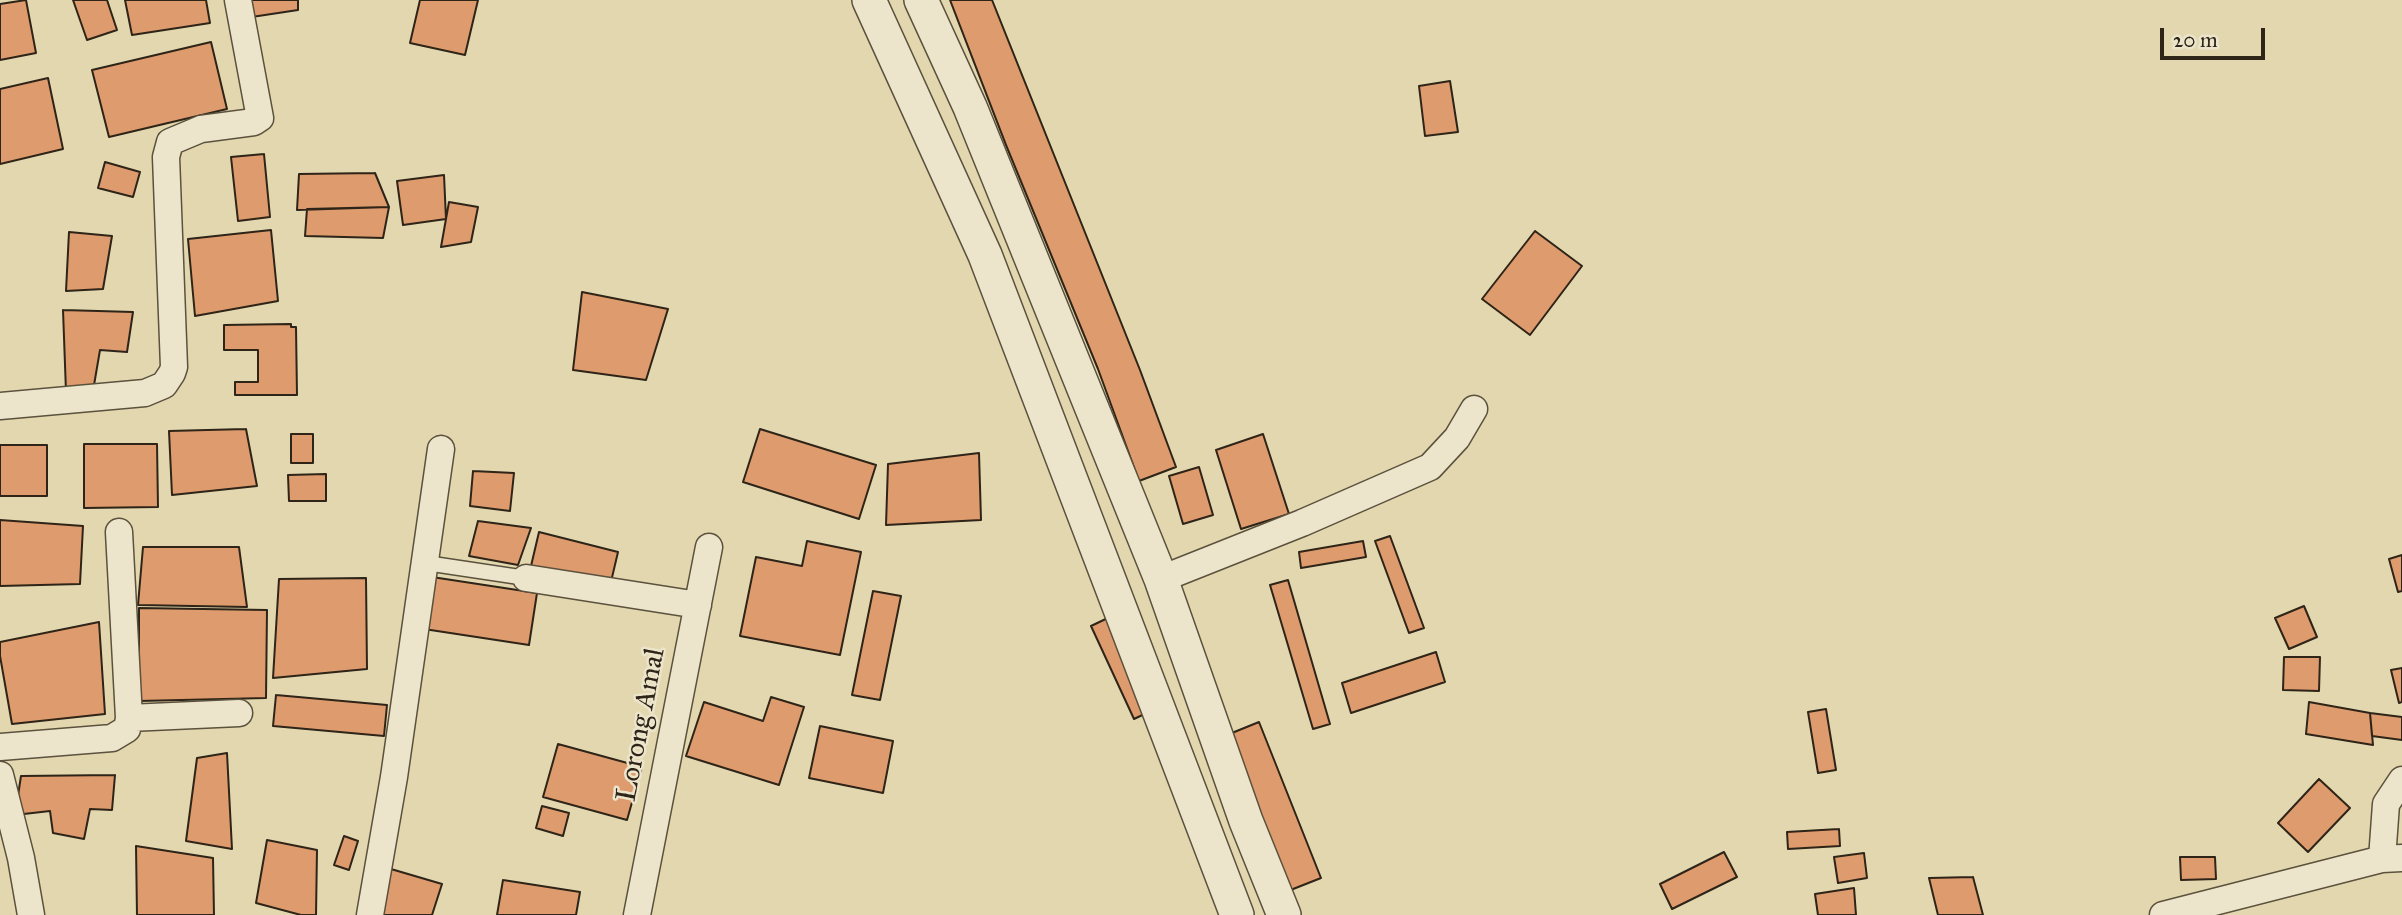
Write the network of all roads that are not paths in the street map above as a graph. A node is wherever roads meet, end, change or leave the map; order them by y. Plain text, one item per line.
1 (238, 0) edge
2 (869, 0) edge
3 (921, 0) edge
4 (0, 405) edge
5 (1474, 409) dead end
6 (441, 449) dead end
7 (119, 532) dead end
8 (709, 547) dead end
9 (426, 563) junction
10 (526, 578) joint
11 (1161, 579) junction
12 (698, 605) junction
13 (239, 713) dead end
14 (129, 718) junction
15 (0, 747) edge
16 (0, 775) edge
17 (2402, 780) edge
18 (2392, 859) edge
19 (31, 915) edge
20 (370, 915) edge
21 (637, 915) edge
22 (1237, 915) edge
23 (1284, 915) edge
24 (2163, 915) edge

1 - 4 street
2 - 22 street
3 - 11 street
5 - 11 street
6 - 9 street
7 - 14 street
8 - 12 street, Lorong Amal
9 - 10 lane
9 - 20 street
10 - 12 street
11 - 23 street
12 - 21 street, Lorong Amal
13 - 14 street
14 - 15 street
16 - 19 street
17 - 18 street
18 - 24 street

